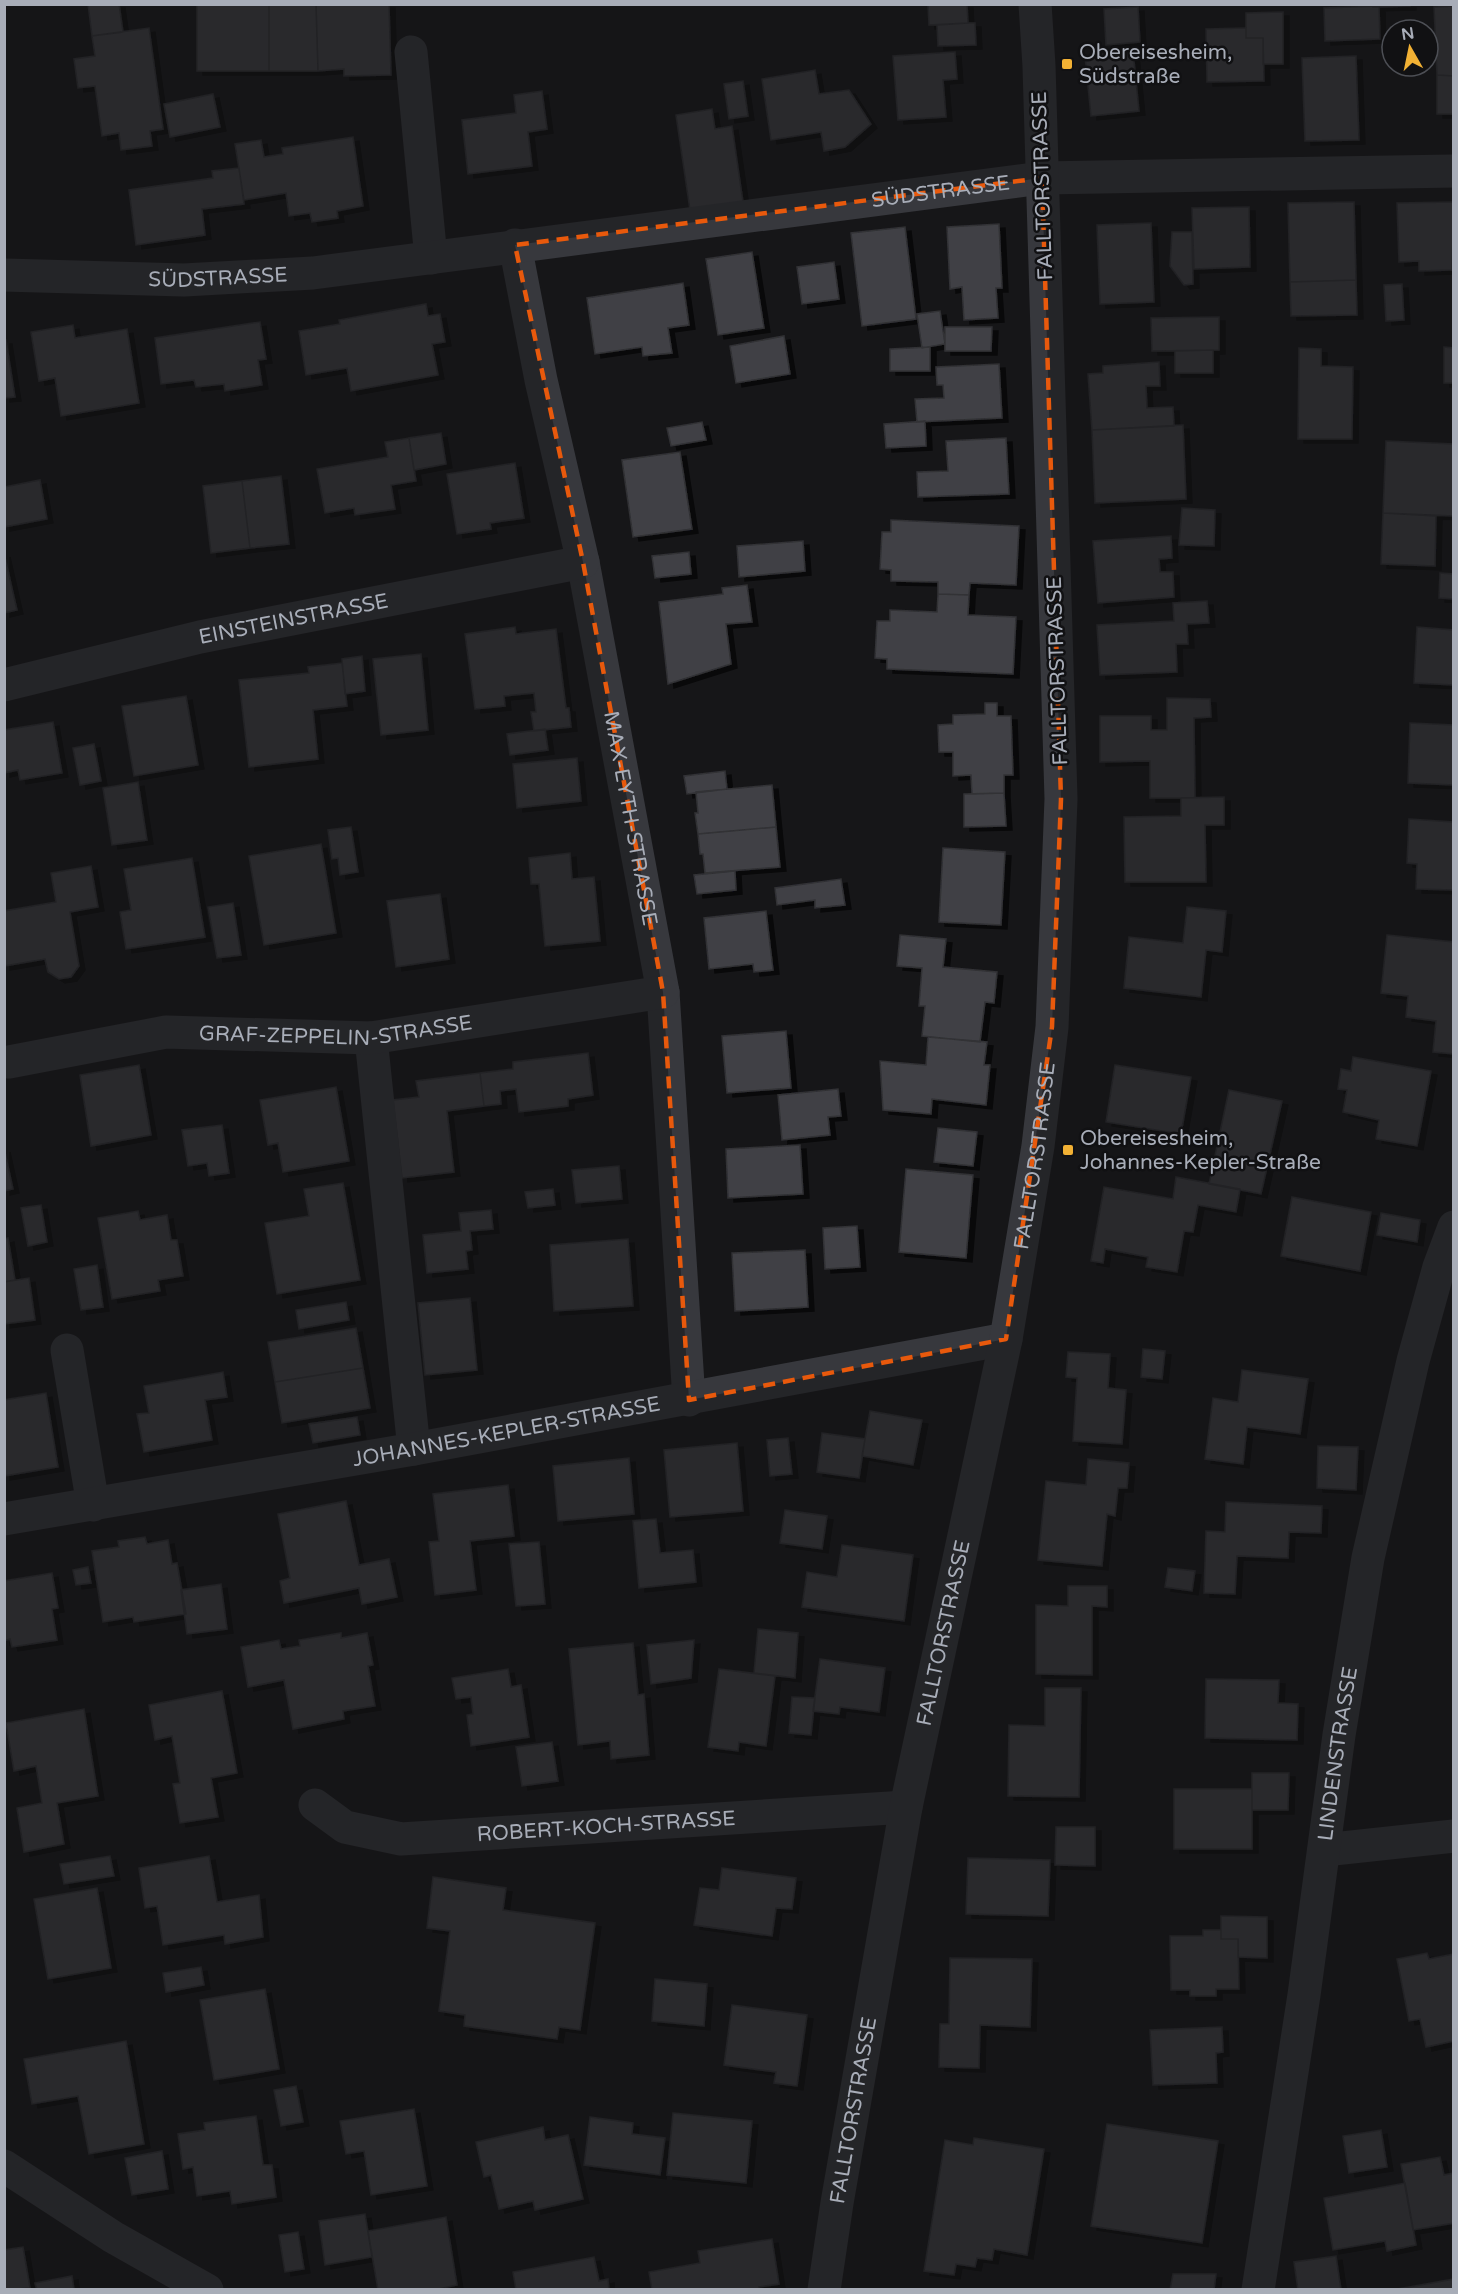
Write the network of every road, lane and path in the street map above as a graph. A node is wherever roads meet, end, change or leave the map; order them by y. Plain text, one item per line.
1 (1035, 4) edge
2 (411, 52) dead end
3 (1454, 171) edge
4 (1042, 178) junction
5 (515, 245) junction
6 (431, 258) junction
7 (4, 275) edge
8 (583, 562) junction
9 (4, 684) edge
10 (663, 992) junction
11 (371, 1038) junction
12 (9, 1062) dead end
13 (1454, 1227) edge
14 (1006, 1339) junction
15 (67, 1350) dead end
16 (689, 1400) junction
17 (414, 1449) junction
18 (93, 1505) junction
19 (4, 1519) edge
20 (315, 1805) dead end
21 (906, 1807) junction
22 (1454, 1836) edge
23 (1324, 1850) junction
24 (4, 2166) edge
25 (207, 2289) edge
26 (824, 2289) edge
27 (1258, 2289) edge

1 - 4 street, FALLTORSTRASSE
2 - 6 street
3 - 4 street, SÜDSTRASSE
4 - 5 street, SÜDSTRASSE
4 - 14 street, FALLTORSTRASSE
5 - 6 street, SÜDSTRASSE
5 - 8 street, MAX-EYTH-STRASSE
6 - 7 street, SÜDSTRASSE
8 - 9 street, EINSTEINSTRASSE
8 - 10 street, MAX-EYTH-STRASSE
10 - 11 street, GRAF-ZEPPELIN-STRASSE
10 - 16 street, MAX-EYTH-STRASSE
11 - 12 street, GRAF-ZEPPELIN-STRASSE
11 - 17 street
13 - 23 street, LINDENSTRASSE
14 - 16 street, JOHANNES-KEPLER-STRASSE
14 - 21 street, FALLTORSTRASSE
15 - 18 street
16 - 17 street, JOHANNES-KEPLER-STRASSE
17 - 18 street, JOHANNES-KEPLER-STRASSE
18 - 19 street, JOHANNES-KEPLER-STRASSE
20 - 21 street, ROBERT-KOCH-STRASSE
21 - 26 street, FALLTORSTRASSE
22 - 23 street
23 - 27 street, LINDENSTRASSE
24 - 25 street

